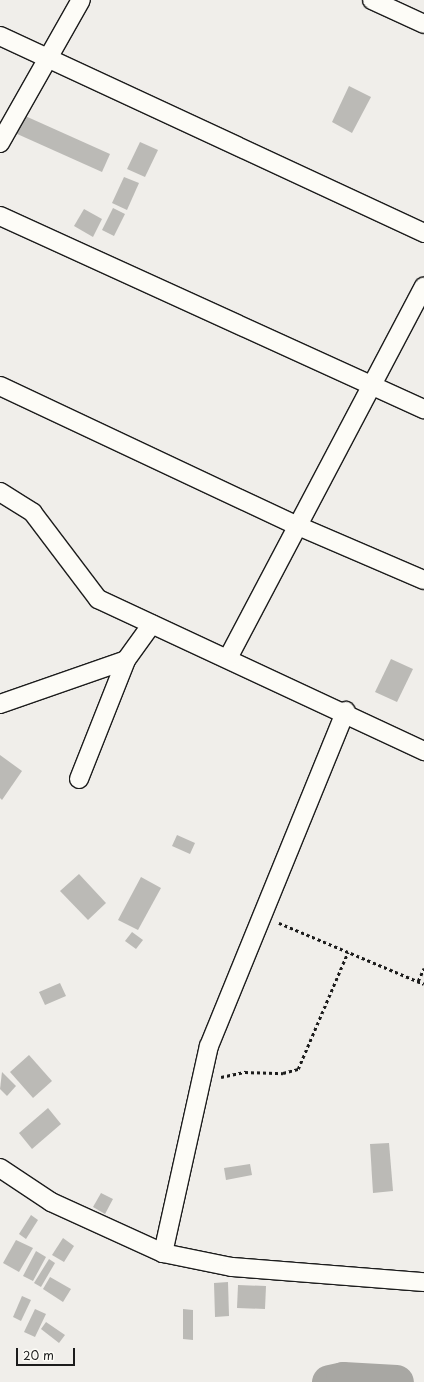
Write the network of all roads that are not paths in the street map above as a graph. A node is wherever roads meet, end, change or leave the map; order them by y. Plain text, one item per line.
1 (81, 0) edge
2 (372, 0) edge
3 (424, 24) edge
4 (0, 36) edge
5 (50, 59) junction
6 (0, 143) edge
7 (0, 216) edge
8 (424, 234) edge
9 (424, 287) edge
10 (0, 386) edge
11 (373, 386) junction
12 (424, 409) edge
13 (0, 492) edge
14 (296, 525) junction
15 (424, 580) edge
16 (152, 624) junction
17 (228, 658) junction
18 (126, 660) junction
19 (0, 704) edge
20 (346, 711) junction
21 (424, 750) edge
22 (78, 779) dead end
23 (0, 1168) edge
24 (163, 1253) junction
25 (424, 1282) edge

1 - 5 street
2 - 3 street
4 - 5 street
5 - 6 street
5 - 8 street
7 - 11 street
9 - 11 street
10 - 14 street
11 - 12 street
11 - 14 street
13 - 16 street
14 - 15 street
14 - 17 street
16 - 17 street
16 - 18 street
17 - 20 street
18 - 19 street
18 - 22 street
20 - 21 street
20 - 24 street
23 - 24 street
24 - 25 street

